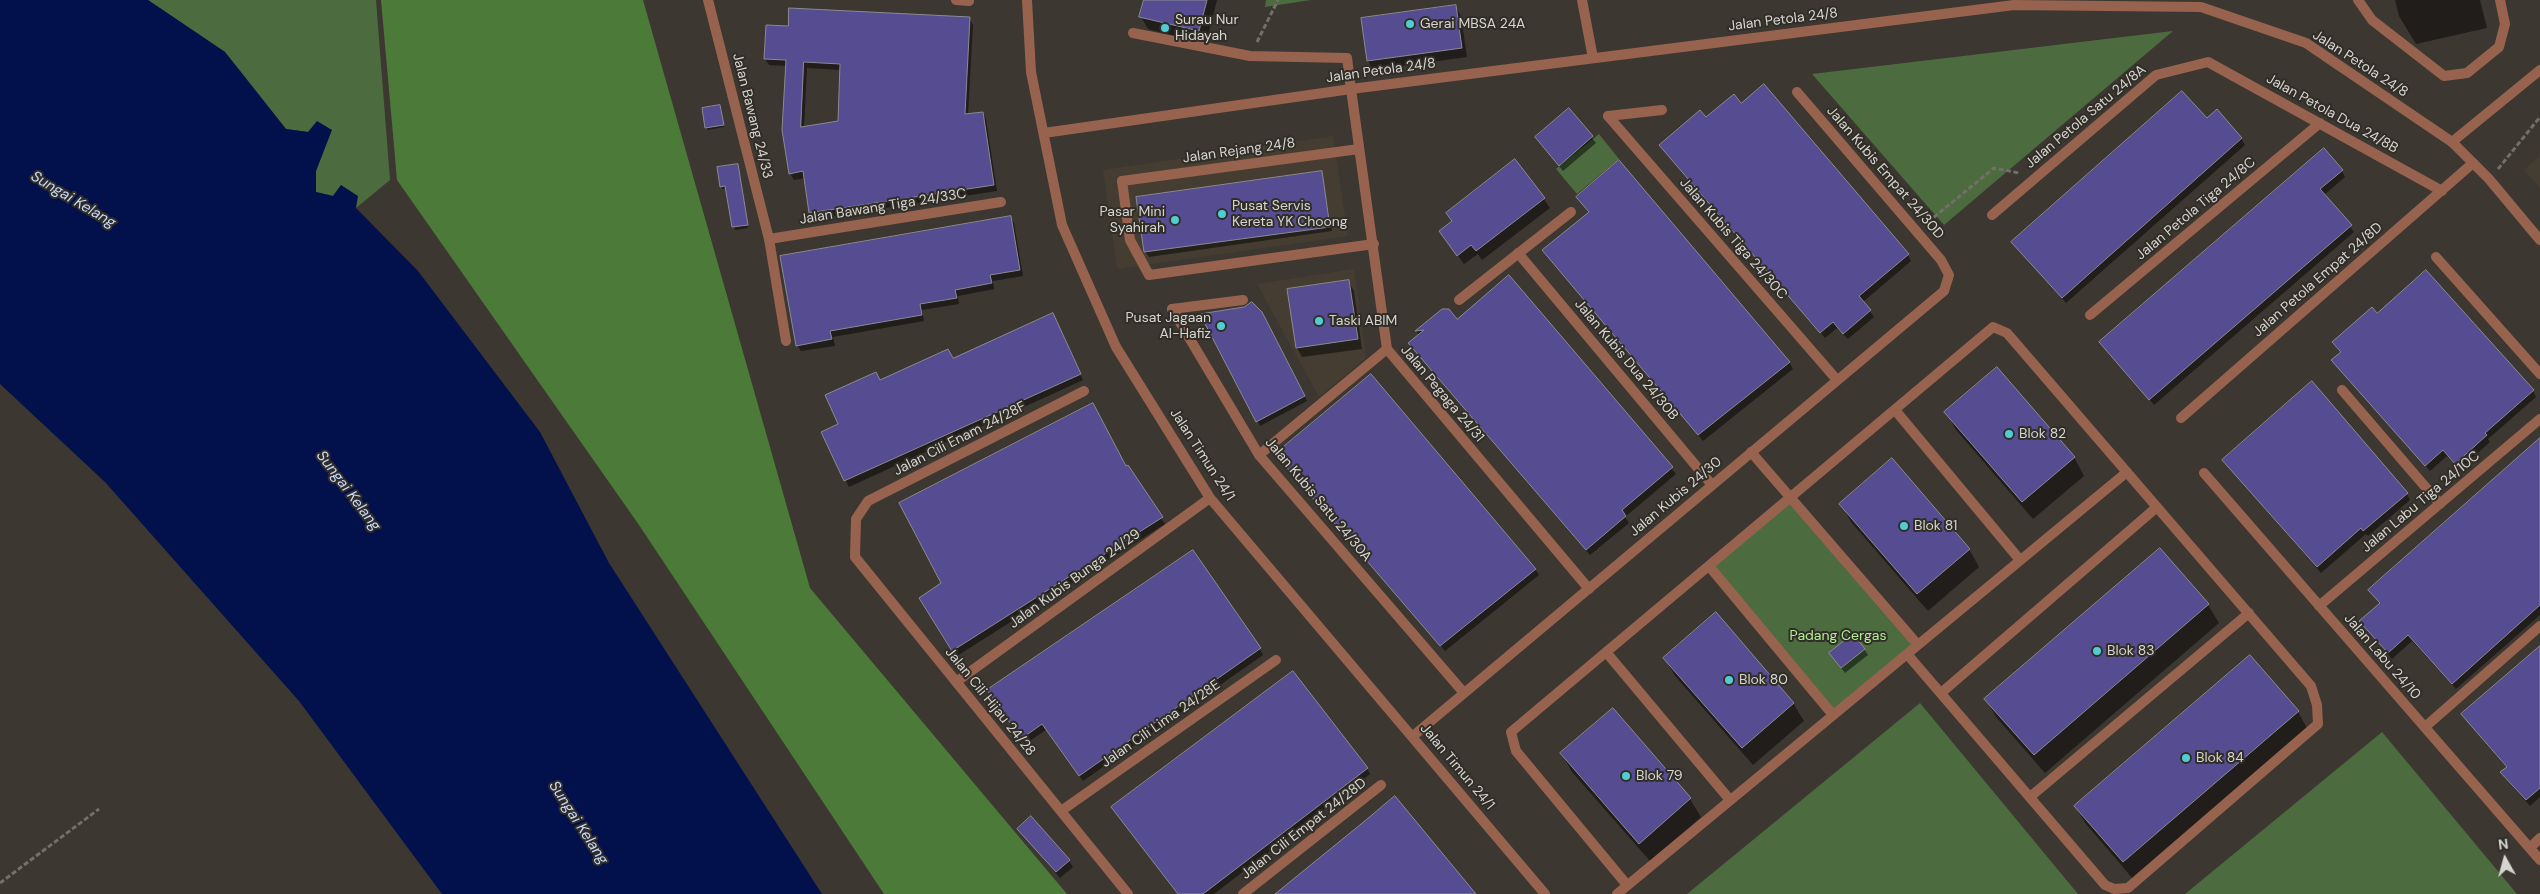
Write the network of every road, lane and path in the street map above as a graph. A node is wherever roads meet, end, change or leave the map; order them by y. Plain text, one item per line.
1 (708, 0) edge
2 (956, 0) edge
3 (1027, 0) edge
4 (1278, 0) edge
5 (1582, 0) edge
6 (2358, 0) edge
7 (2500, 0) edge
8 (969, 1) edge
9 (2013, 3) edge
10 (1133, 33) dead end
11 (1250, 56) junction
12 (1594, 58) junction
13 (2208, 62) joint
14 (2540, 70) edge
15 (1351, 89) junction
16 (1797, 92) dead end
17 (1662, 110) dead end
18 (2540, 117) edge
19 (2320, 123) junction
20 (1044, 133) junction
21 (2452, 142) junction
22 (1359, 149) junction
23 (2473, 163) junction
24 (2037, 176) junction
25 (2489, 179) junction
26 (2442, 191) junction
27 (1001, 202) dead end
28 (1571, 212) dead end
29 (1992, 215) dead end
30 (1916, 231) junction
31 (769, 239) junction
32 (2540, 240) edge
33 (1374, 244) junction
34 (1518, 253) junction
35 (2436, 257) dead end
36 (1949, 275) joint
37 (1243, 300) dead end
38 (1459, 300) dead end
39 (2090, 315) dead end
40 (786, 341) dead end
41 (1387, 350) junction
42 (2540, 374) edge
43 (1837, 380) junction
44 (2342, 390) dead end
45 (1084, 391) dead end
46 (1895, 410) junction
47 (2181, 418) dead end
48 (2540, 419) edge
49 (1751, 452) junction
50 (1259, 455) junction
51 (2127, 472) junction
52 (2204, 473) dead end
53 (1712, 485) junction
54 (1210, 498) junction
55 (1790, 498) junction
56 (2440, 504) junction
57 (2157, 507) junction
58 (856, 519) joint
59 (2020, 560) junction
60 (1709, 566) junction
61 (1589, 588) junction
62 (2319, 606) junction
63 (2249, 613) junction
64 (2540, 626) edge
65 (1918, 645) junction
66 (1606, 652) junction
67 (1907, 654) junction
68 (1276, 660) dead end
69 (956, 682) junction
70 (1464, 693) junction
71 (1940, 693) junction
72 (1833, 715) junction
73 (2425, 727) junction
74 (1412, 736) junction
75 (1381, 785) dead end
76 (2030, 797) junction
77 (1730, 800) junction
78 (99, 809) dead end
79 (1061, 812) junction
80 (2540, 838) edge
81 (2530, 848) junction
82 (2540, 860) edge
83 (0, 883) edge
84 (1627, 885) junction
85 (1128, 894) edge
86 (1243, 894) edge
87 (1545, 894) edge
88 (1617, 894) edge

1 - 31 street, Jalan Bawang 24/33
2 - 8 street
3 - 20 street, Jalan Timun 24/1
4 - 11 path
5 - 12 street
6 - 7 street
9 - 12 street, Jalan Petola 24/8
9 - 21 street, Jalan Petola 24/8
10 - 11 street
11 - 15 street, Jalan Pegaga 24/31
12 - 15 street, Jalan Petola 24/8
13 - 19 street, Jalan Petola Dua 24/8B
13 - 24 street, Jalan Petola Satu 24/8A
14 - 21 street
15 - 20 street, Jalan Petola 24/8
15 - 22 street, Jalan Pegaga 24/31
16 - 30 street, Jalan Kubis Empat 24/30D
17 - 43 street, Jalan Kubis Tiga 24/30C
18 - 25 path
19 - 26 street, Jalan Petola Dua 24/8B
19 - 39 street, Jalan Petola Tiga 24/8C
20 - 54 street, Jalan Timun 24/1
21 - 23 street, Jalan Petola 24/8
22 - 33 street, Jalan Pegaga 24/31
22 - 33 street, Jalan Rejang 24/8
23 - 25 street, Jalan Petola 24/8
23 - 26 street, Jalan Petola Empat 24/8D
24 - 29 street, Jalan Petola Satu 24/8A
24 - 30 path
25 - 32 street, Jalan Petola 24/8
26 - 47 street, Jalan Petola Empat 24/8D
27 - 31 street, Jalan Bawang Tiga 24/33C
28 - 34 street
30 - 36 street, Jalan Kubis Empat 24/30D
31 - 40 street, Jalan Bawang 24/33
33 - 41 street, Jalan Pegaga 24/31
34 - 38 street
34 - 53 street, Jalan Kubis Dua 24/30B
35 - 42 street
36 - 43 street, Jalan Kubis 24/30
37 - 50 street, Jalan Kubis Satu 24/30A
41 - 50 street
41 - 61 street, Jalan Pegaga 24/31
43 - 49 street, Jalan Kubis 24/30
44 - 56 street
45 - 58 street, Jalan Cili Enam 24/28F
46 - 51 street
46 - 55 street
46 - 59 street
48 - 56 street, Jalan Labu Tiga 24/10C
49 - 53 street, Jalan Kubis 24/30
49 - 55 street
50 - 70 street, Jalan Kubis Satu 24/30A
51 - 57 street
51 - 59 street
52 - 62 street, Jalan Labu 24/10
53 - 61 street, Jalan Kubis 24/30
54 - 69 street, Jalan Kubis Bunga 24/29
54 - 74 street, Jalan Timun 24/1
55 - 60 street
55 - 65 street
56 - 62 street, Jalan Labu Tiga 24/10C
57 - 63 street
57 - 71 street
58 - 69 street, Jalan Cili Hijau 24/28
59 - 65 street
60 - 66 street
60 - 72 street
61 - 70 street, Jalan Kubis 24/30
62 - 73 street, Jalan Labu 24/10
63 - 76 street
63 - 76 street
64 - 73 street
65 - 67 street
66 - 77 street
66 - 84 street
67 - 71 street
67 - 72 street
68 - 79 street, Jalan Cili Lima 24/28E
69 - 79 street, Jalan Cili Hijau 24/28
70 - 74 street, Jalan Kubis 24/30
71 - 76 street
72 - 77 street
73 - 81 street, Jalan Labu 24/10
74 - 87 street, Jalan Timun 24/1
75 - 86 street, Jalan Cili Empat 24/28D
77 - 84 street
78 - 83 path
79 - 85 street, Jalan Cili Hijau 24/28
80 - 81 street
81 - 82 street, Jalan Labu 24/10
84 - 88 street

